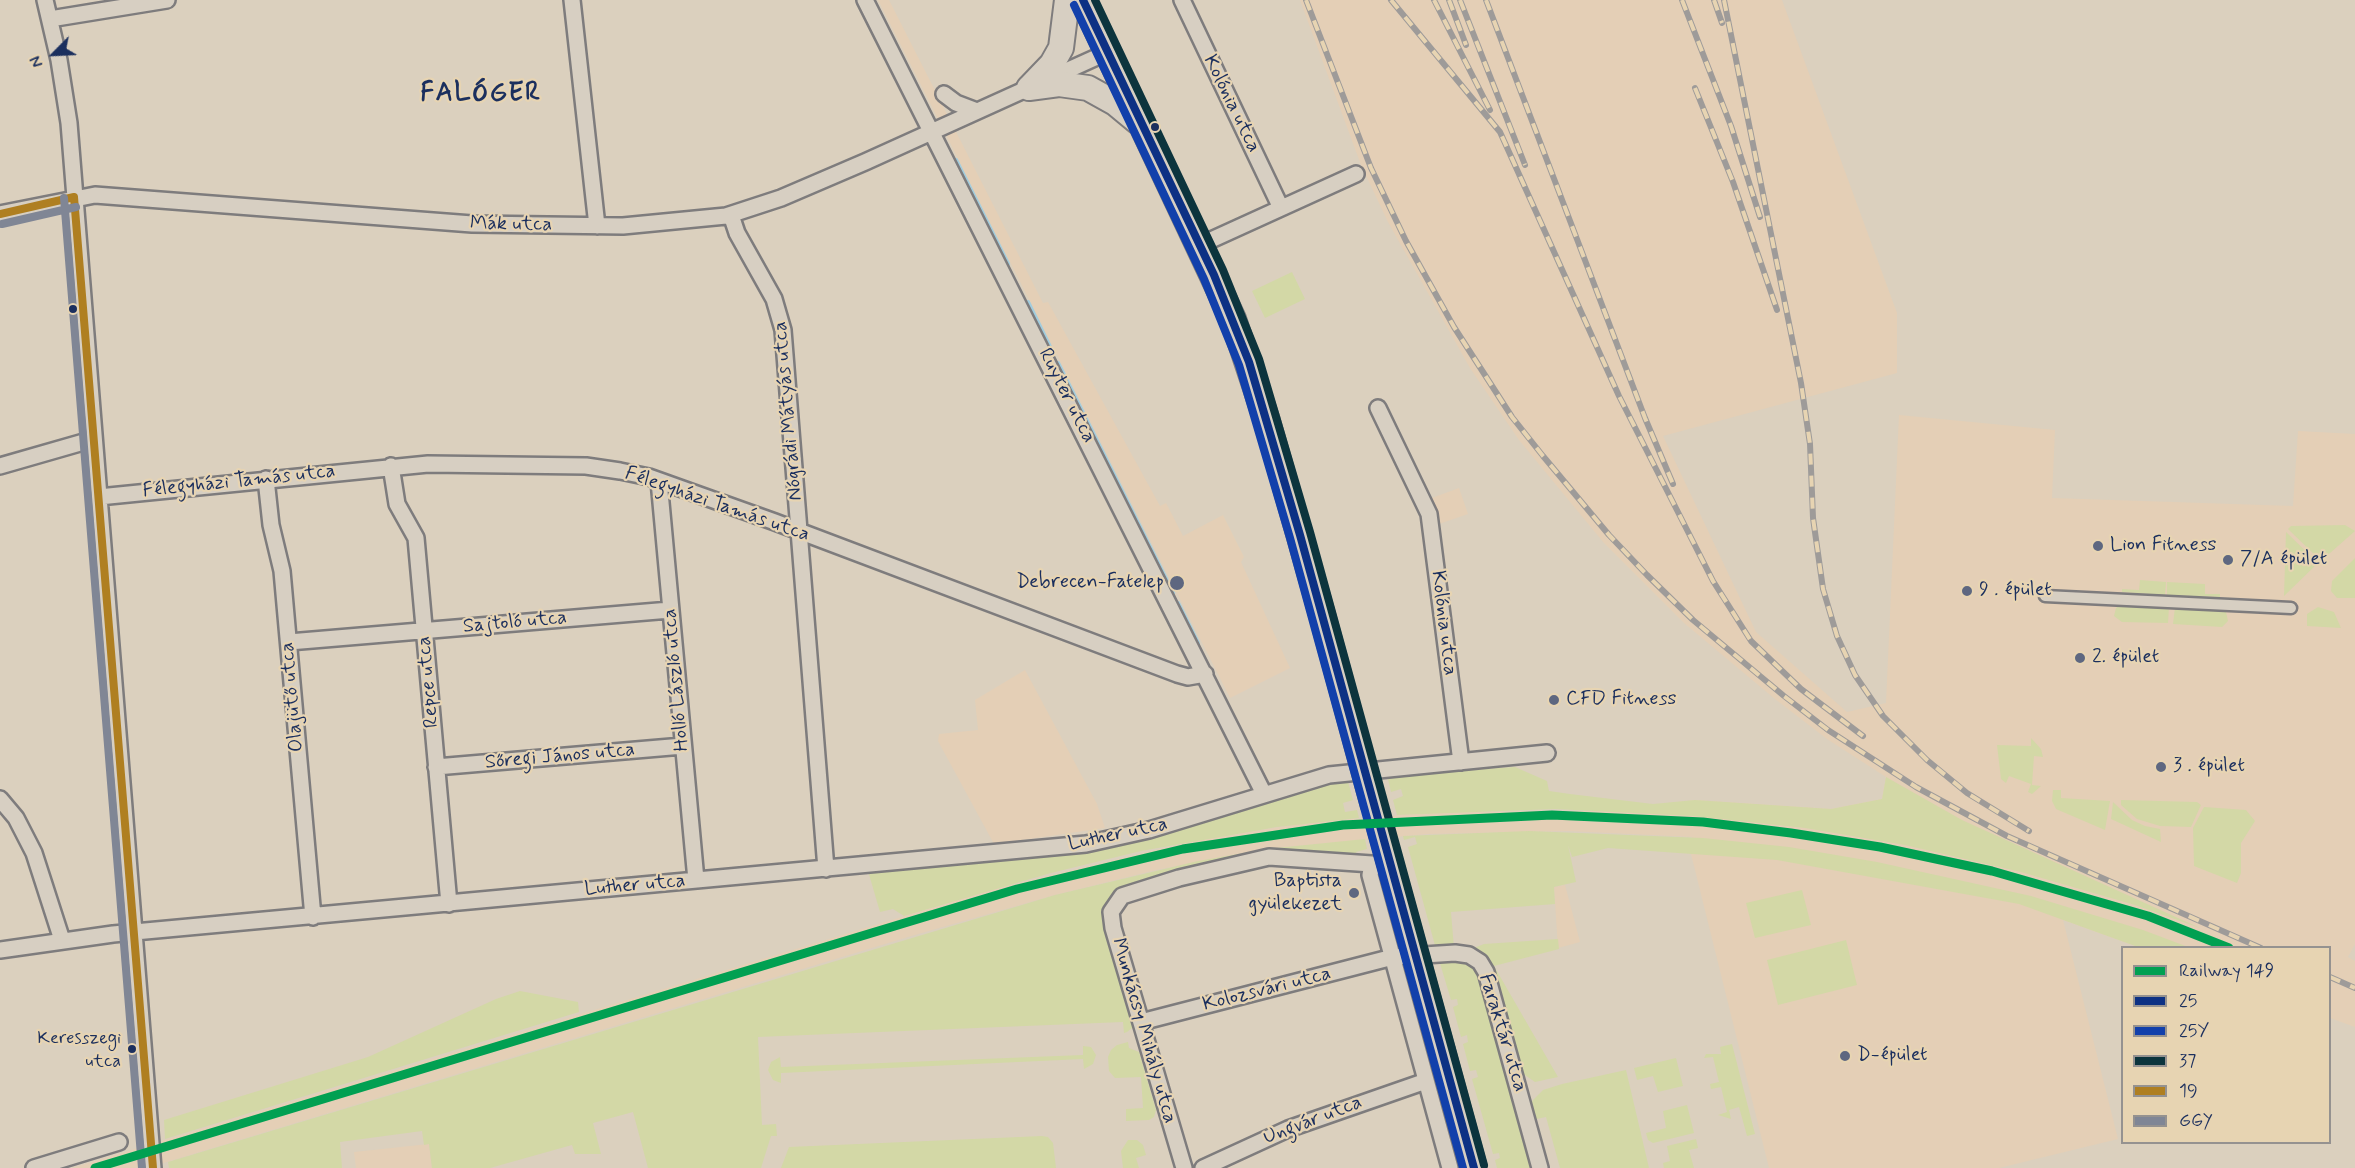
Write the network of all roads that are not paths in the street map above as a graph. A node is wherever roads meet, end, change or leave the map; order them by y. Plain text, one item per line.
1 (45, 0) edge
2 (167, 0) edge
3 (572, 0) edge
4 (865, 0) edge
5 (1067, 0) edge
6 (1083, 0) edge
7 (1182, 0) edge
8 (50, 19) junction
9 (1108, 52) junction
10 (1029, 88) junction
11 (944, 94) dead end
12 (977, 111) junction
13 (1143, 127) junction
14 (933, 132) junction
15 (1356, 174) dead end
16 (74, 197) junction
17 (1281, 208) junction
18 (0, 214) edge
19 (731, 215) junction
20 (597, 226) junction
21 (1200, 245) junction
22 (1377, 408) dead end
23 (94, 439) junction
24 (0, 466) edge
25 (391, 466) junction
26 (266, 479) junction
27 (659, 481) junction
28 (99, 497) junction
29 (800, 532) junction
30 (2045, 596) dead end
31 (2291, 608) dead end
32 (670, 610) junction
33 (424, 631) junction
34 (289, 642) junction
35 (1205, 674) junction
36 (683, 746) junction
37 (1547, 753) dead end
38 (1461, 762) junction
39 (436, 767) junction
40 (1264, 794) junction
41 (2, 800) edge
42 (826, 869) junction
43 (696, 880) junction
44 (449, 904) junction
45 (313, 916) junction
46 (134, 933) junction
47 (62, 940) junction
48 (0, 950) edge
49 (1393, 957) junction
50 (1141, 1022) junction
51 (1426, 1081) junction
52 (119, 1142) dead end
53 (153, 1164) edge
54 (34, 1168) edge
55 (1184, 1168) edge
56 (1203, 1168) edge
57 (1450, 1168) edge
58 (1474, 1168) edge
59 (1540, 1168) edge

1 - 8 street
2 - 8 street
3 - 20 street
4 - 14 street, Ruyter utca
5 - 10 main road
6 - 9 main road
7 - 17 street, Kolónia utca
8 - 16 street
9 - 10 street, Mák utca
9 - 13 main road
10 - 12 street, Mák utca
10 - 13 main road
11 - 12 street
12 - 14 street, Mák utca
13 - 21 main road
14 - 19 street, Mák utca
14 - 35 street, Ruyter utca
15 - 17 street
16 - 18 street, Mák utca
16 - 20 street, Mák utca
16 - 23 street
17 - 21 street
19 - 20 street, Mák utca
19 - 29 street, Nógrádi Mátyás utca
21 - 58 main road, bridge
22 - 38 street, Kolónia utca
23 - 24 street
23 - 28 street
25 - 26 street, Félegyházi Tamás utca
25 - 27 street, Félegyházi Tamás utca
25 - 33 street, Repce utca
26 - 28 street, Félegyházi Tamás utca
26 - 34 street, Olajütő utca
27 - 29 street, Félegyházi Tamás utca
27 - 32 street, Holló László utca
28 - 46 street
29 - 35 street, Félegyházi Tamás utca
29 - 42 street, Nógrádi Mátyás utca
30 - 31 street
32 - 33 street, Sajtoló utca
32 - 36 street, Holló László utca
33 - 34 street, Sajtoló utca
33 - 39 street, Repce utca
34 - 45 street, Olajütő utca
35 - 40 street, Ruyter utca
36 - 39 street, Sőregi János utca
36 - 43 street, Holló László utca
37 - 38 street
38 - 40 street, Luther utca
39 - 44 street, Repce utca
40 - 42 street, Luther utca
41 - 47 street
42 - 43 street, Luther utca
43 - 44 street, Luther utca
44 - 45 street, Luther utca
45 - 46 street, Luther utca
46 - 47 street, Luther utca
46 - 53 street
47 - 48 street, Luther utca
49 - 50 street, Kolozsvári utca
49 - 50 street, Munkácsy Mihály utca
49 - 51 street
49 - 59 street, Faraktár utca
50 - 55 street, Munkácsy Mihály utca
51 - 56 street, Ungvár utca
51 - 57 street
52 - 54 street

